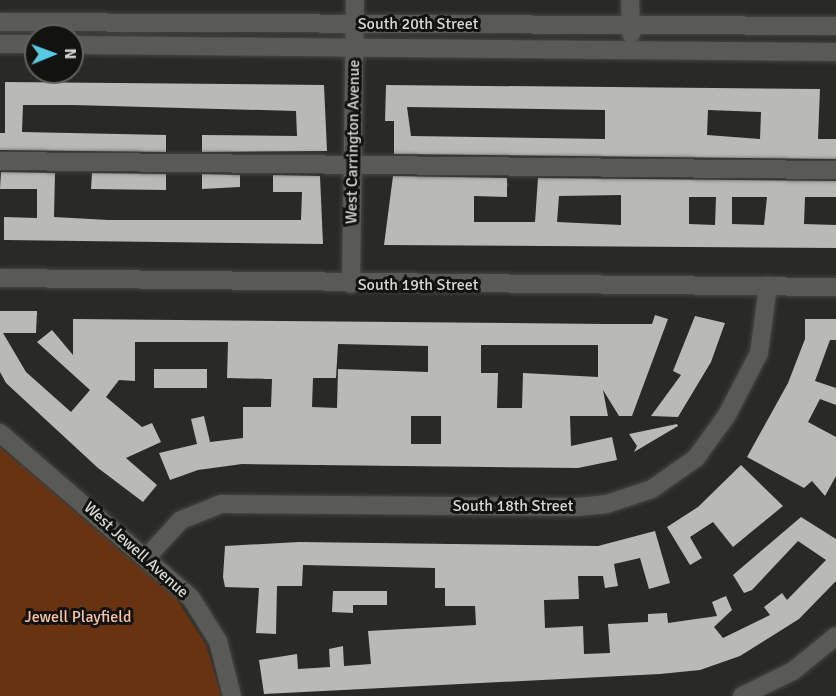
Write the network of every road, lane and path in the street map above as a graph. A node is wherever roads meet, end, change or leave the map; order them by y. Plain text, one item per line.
1 (355, 0) edge
2 (630, 0) edge
3 (0, 22) edge
4 (631, 23) junction
5 (355, 24) junction
6 (836, 26) edge
7 (0, 44) edge
8 (24, 44) edge
9 (84, 45) edge
10 (355, 48) junction
11 (631, 50) junction
12 (836, 52) edge
13 (0, 161) edge
14 (353, 164) junction
15 (836, 170) edge
16 (0, 279) edge
17 (351, 284) junction
18 (768, 286) junction
19 (836, 287) edge
20 (0, 433) edge
21 (147, 556) junction
22 (836, 636) edge
23 (751, 693) edge
24 (232, 696) edge

1 - 5 street, West Carrington Avenue
2 - 4 street
3 - 5 street, South 20th Street
4 - 5 street, South 20th Street
4 - 6 street, South 20th Street
4 - 11 street
5 - 10 street, West Carrington Avenue
7 - 8 street
9 - 10 street, South 20th Street
10 - 11 street, South 20th Street
10 - 14 street, West Carrington Avenue
11 - 12 street, South 20th Street
13 - 14 street
14 - 15 street
14 - 17 street, West Carrington Avenue
16 - 17 street, South 19th Street
17 - 18 street, South 19th Street
18 - 19 street, South 19th Street
18 - 21 street, South 18th Street
20 - 21 street, West Jewell Avenue
21 - 24 street, West Jewell Avenue
22 - 23 street

